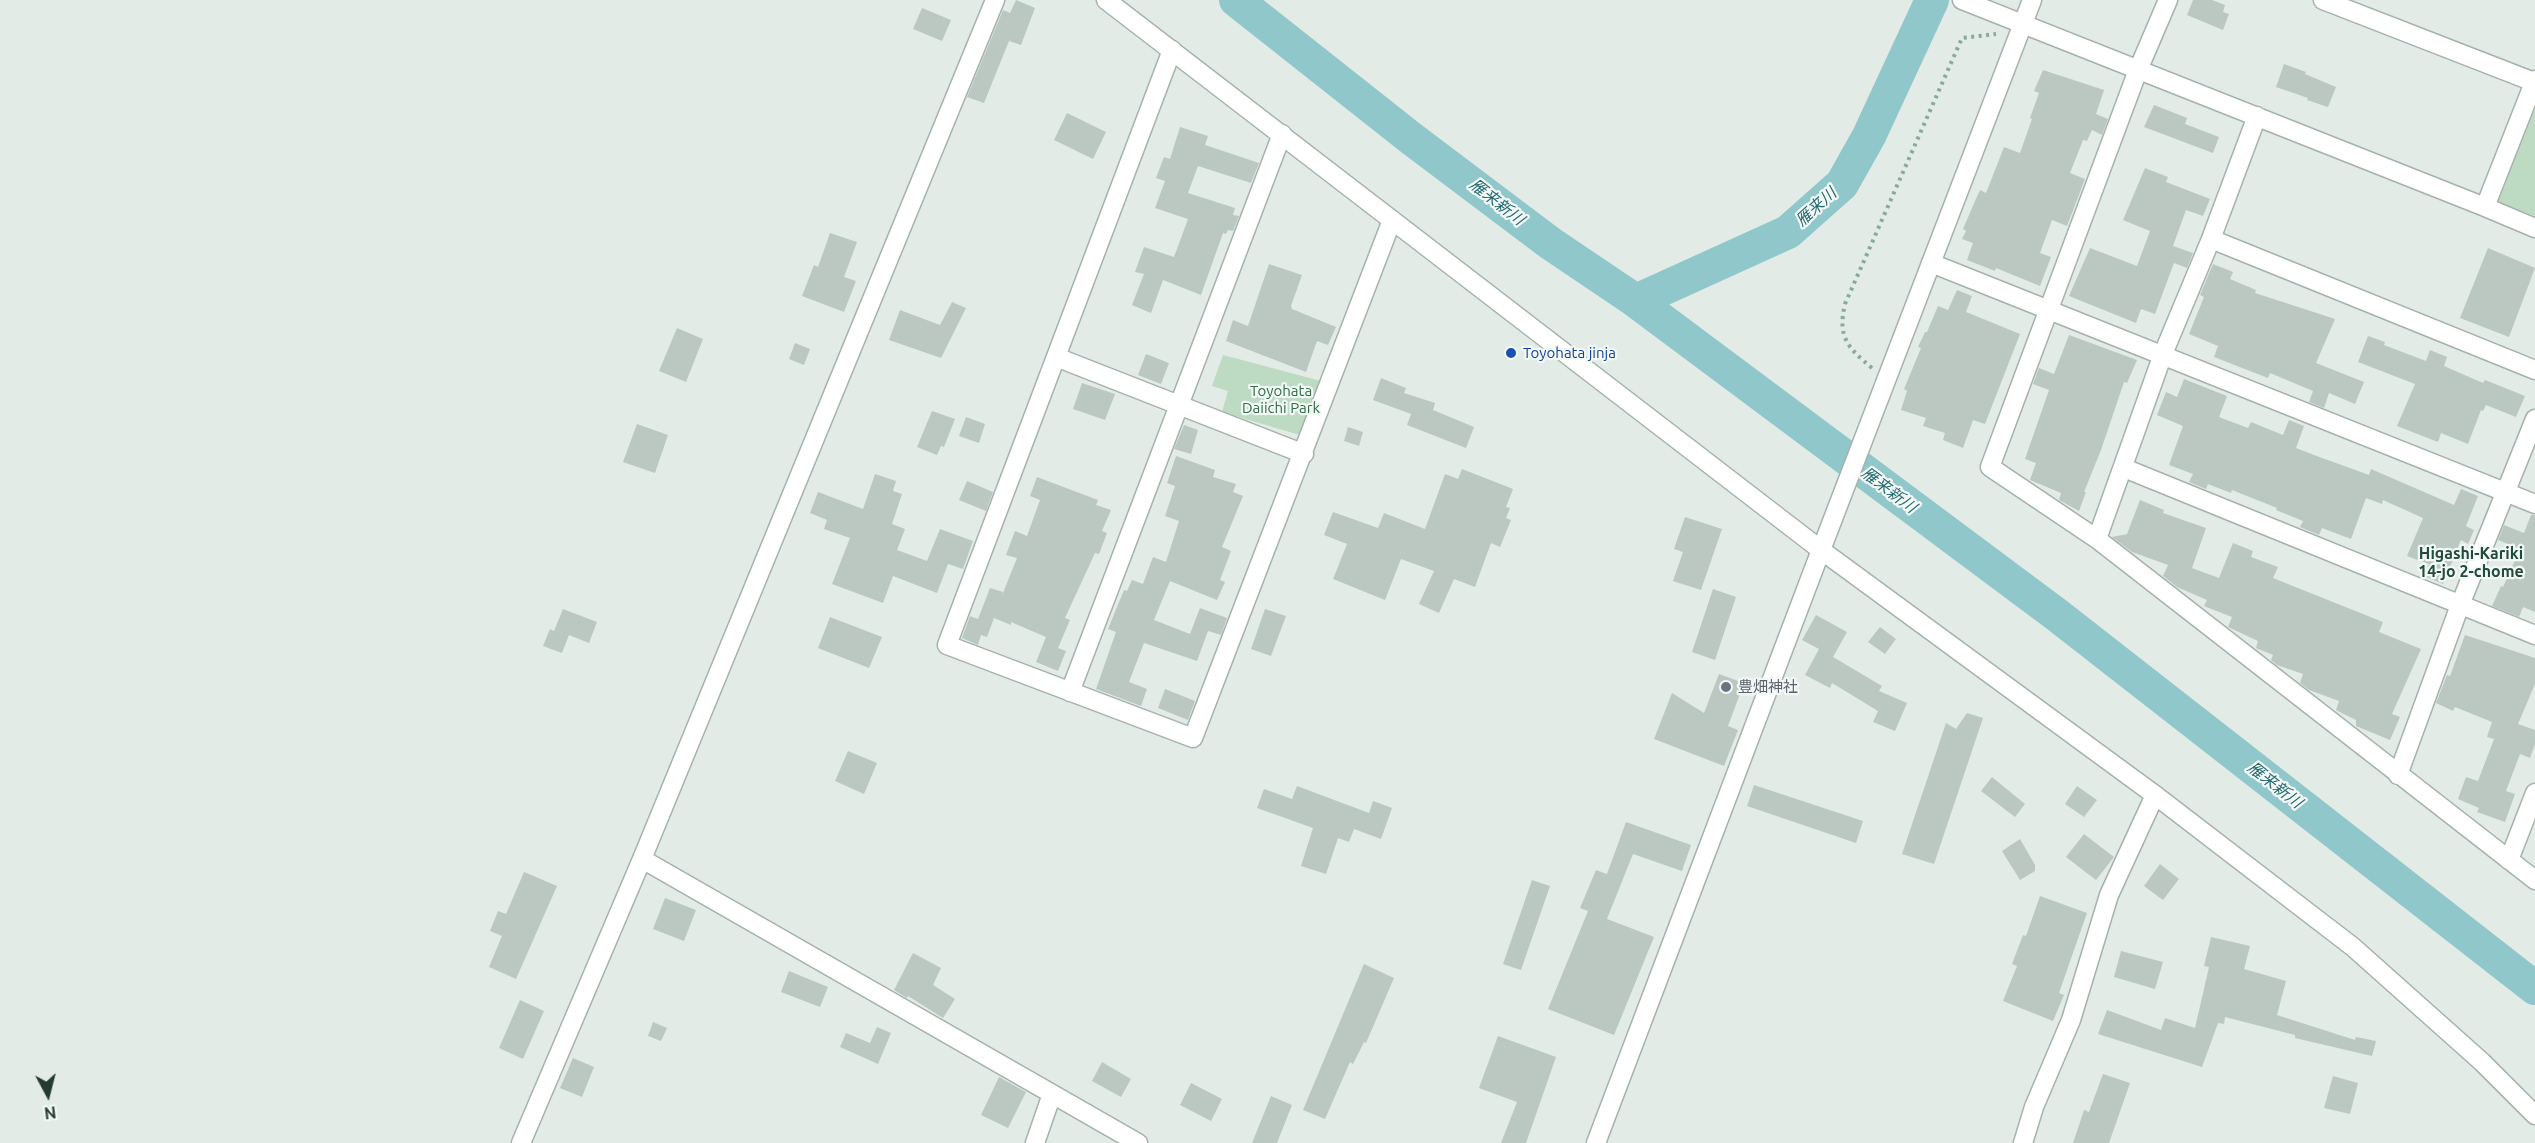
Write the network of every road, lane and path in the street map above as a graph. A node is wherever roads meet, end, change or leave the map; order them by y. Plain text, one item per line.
1 (995, 0) edge
2 (1106, 0) edge
3 (1962, 0) edge
4 (2032, 0) edge
5 (2168, 0) edge
6 (2322, 0) edge
7 (2023, 24) junction
8 (2002, 33) dead end
9 (1172, 50) junction
10 (2138, 70) junction
11 (2535, 81) edge
12 (2257, 116) junction
13 (1282, 134) junction
14 (2485, 207) junction
15 (1392, 220) junction
16 (2535, 228) edge
17 (2211, 239) junction
18 (1931, 263) junction
19 (2050, 309) junction
20 (2163, 354) junction
21 (1056, 357) junction
22 (2535, 370) edge
23 (1869, 378) dead end
24 (1178, 405) junction
25 (2535, 419) edge
26 (1304, 454) junction
27 (2124, 468) junction
28 (2504, 491) junction
29 (2535, 504) edge
30 (2097, 539) junction
31 (1821, 550) junction
32 (2460, 604) junction
33 (2535, 635) edge
34 (1070, 692) junction
35 (2398, 775) junction
36 (2535, 793) edge
37 (2155, 795) junction
38 (642, 859) junction
39 (2509, 860) junction
40 (2535, 880) edge
41 (1052, 1094) junction
42 (2535, 1115) edge
43 (521, 1143) edge
44 (1035, 1143) edge
45 (1138, 1143) edge
46 (1596, 1143) edge
47 (2023, 1143) edge

1 - 38 street
2 - 9 street
3 - 7 street
4 - 7 street
5 - 10 street
6 - 11 street
7 - 10 street
7 - 18 street
8 - 23 path
9 - 13 street
9 - 21 street
10 - 12 street
10 - 19 street
11 - 14 street
12 - 14 street
12 - 17 street
13 - 15 street
13 - 24 street
14 - 16 street
15 - 26 street
15 - 31 street
17 - 20 street
17 - 22 street
18 - 19 street
18 - 31 street
19 - 20 street
19 - 30 street
20 - 27 street
20 - 28 street
21 - 24 street
21 - 34 street
24 - 26 street
24 - 34 street
25 - 28 street
26 - 34 street
27 - 30 street
27 - 32 street
28 - 29 street
28 - 32 street
30 - 35 street
31 - 37 street
31 - 46 street
32 - 33 street
32 - 35 street
35 - 39 street
36 - 39 street
37 - 42 street
37 - 47 street
38 - 41 street
38 - 43 street
39 - 40 street
41 - 44 street
41 - 45 street

